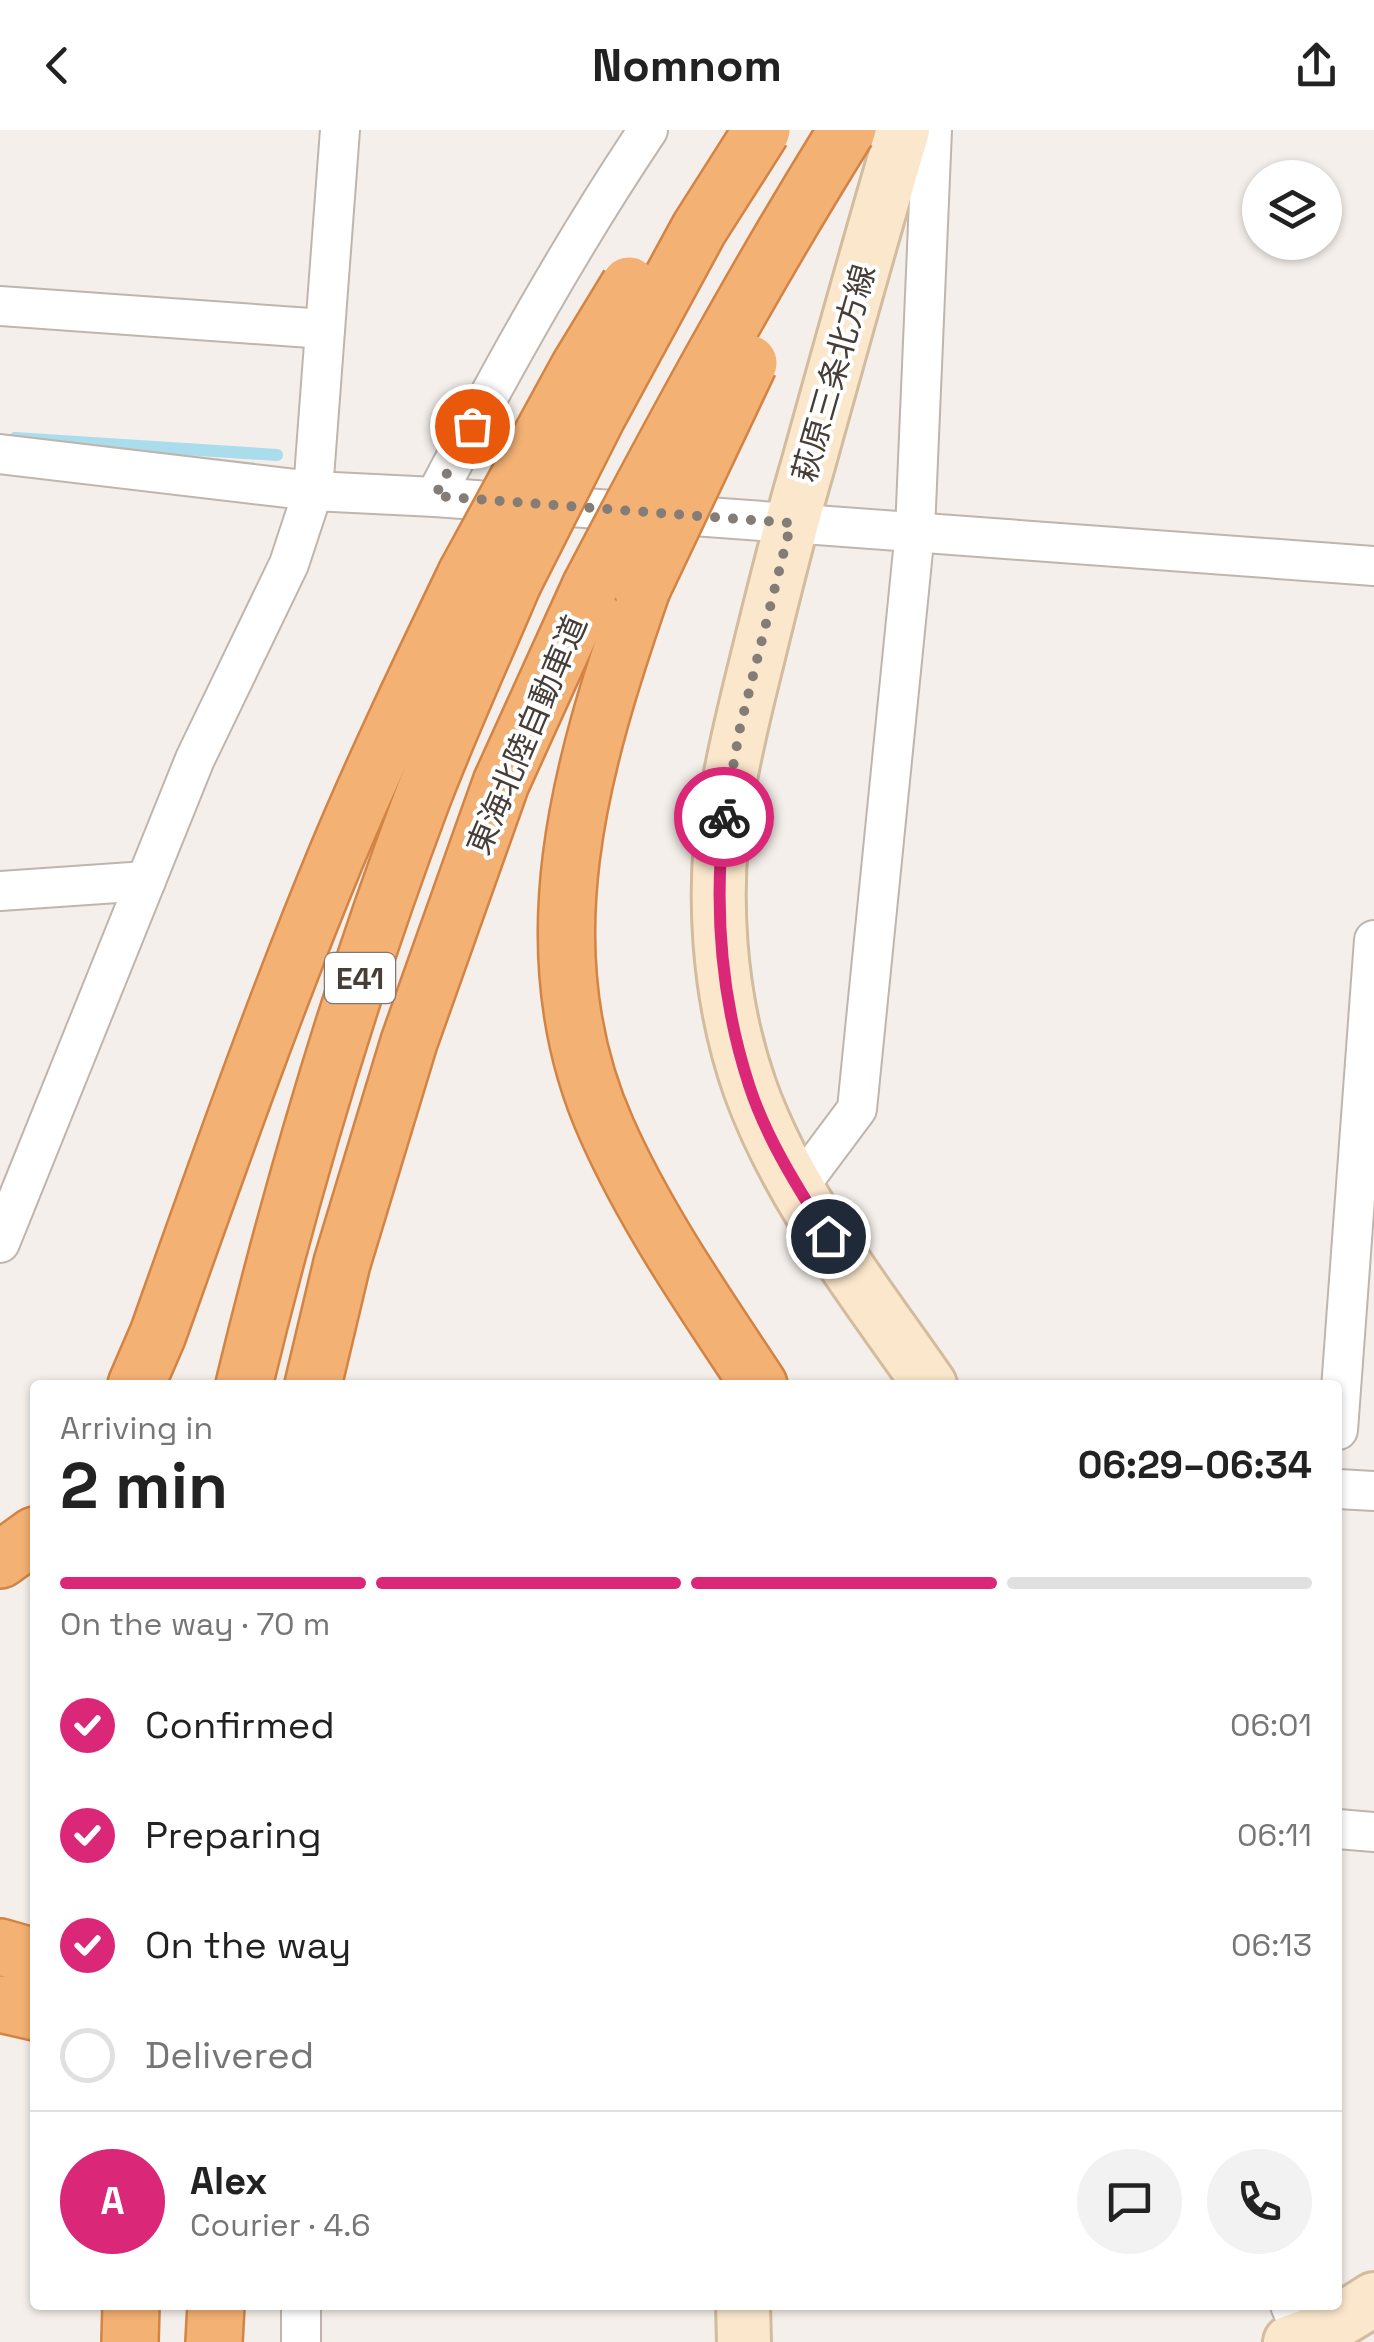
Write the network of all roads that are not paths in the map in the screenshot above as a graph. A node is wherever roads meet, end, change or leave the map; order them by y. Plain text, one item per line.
1 (340, 130) edge
2 (648, 130) edge
3 (729, 130) edge
4 (762, 130) edge
5 (847, 130) edge
6 (872, 130) edge
7 (903, 130) edge
8 (915, 130) edge
9 (932, 130) edge
10 (882, 200) junction
11 (0, 306) edge
12 (325, 329) junction
13 (0, 454) edge
14 (313, 491) junction
15 (435, 496) junction
16 (791, 523) junction
17 (915, 531) junction
18 (1374, 566) edge
19 (490, 578) junction
20 (616, 588) junction
21 (146, 881) junction
22 (0, 891) edge
23 (1374, 940) edge
24 (1368, 1109) edge
25 (798, 1188) junction
26 (0, 1243) edge
27 (138, 1380) edge
28 (245, 1380) edge
29 (314, 1380) edge
30 (756, 1380) edge
31 (927, 1380) edge
32 (1342, 1387) edge
33 (1342, 1488) edge
34 (1374, 1491) edge
35 (30, 1538) edge
36 (0, 1560) edge
37 (1342, 1829) edge
38 (1374, 1832) edge
39 (0, 1948) edge
40 (30, 1956) edge
41 (0, 2004) edge
42 (30, 2011) edge
43 (1374, 2299) edge
44 (131, 2310) edge
45 (196, 2310) edge
46 (216, 2310) edge
47 (301, 2310) edge
48 (743, 2310) edge
49 (1298, 2332) edge
50 (130, 2342) edge
51 (196, 2342) edge
52 (214, 2342) edge
53 (301, 2342) edge
54 (744, 2342) edge

1 - 12 street
2 - 15 street
3 - 19 highway, bridge
4 - 19 highway, E41, bridge
5 - 20 highway, 東海北陸自動車道 / E41, bridge
6 - 20 highway, bridge
7 - 10 main road, 萩原三条北方線
8 - 10 main road, 萩原三条北方線
9 - 17 street
10 - 16 main road, 萩原三条北方線
11 - 12 street
12 - 14 street
13 - 14 street
14 - 15 street
14 - 21 street
15 - 16 street
16 - 17 street
16 - 25 main road, 萩原三条北方線
17 - 18 street
17 - 25 street
19 - 27 highway
19 - 28 highway, E41
20 - 29 highway, 東海北陸自動車道 / E41
20 - 30 highway
21 - 22 street
21 - 26 street
23 - 24 street
24 - 32 street
25 - 31 main road, 萩原三条北方線
33 - 34 street
35 - 36 highway
37 - 38 street
39 - 40 highway
41 - 42 highway
43 - 49 main road
44 - 50 highway
45 - 51 highway
46 - 52 highway
47 - 53 street
48 - 54 main road

